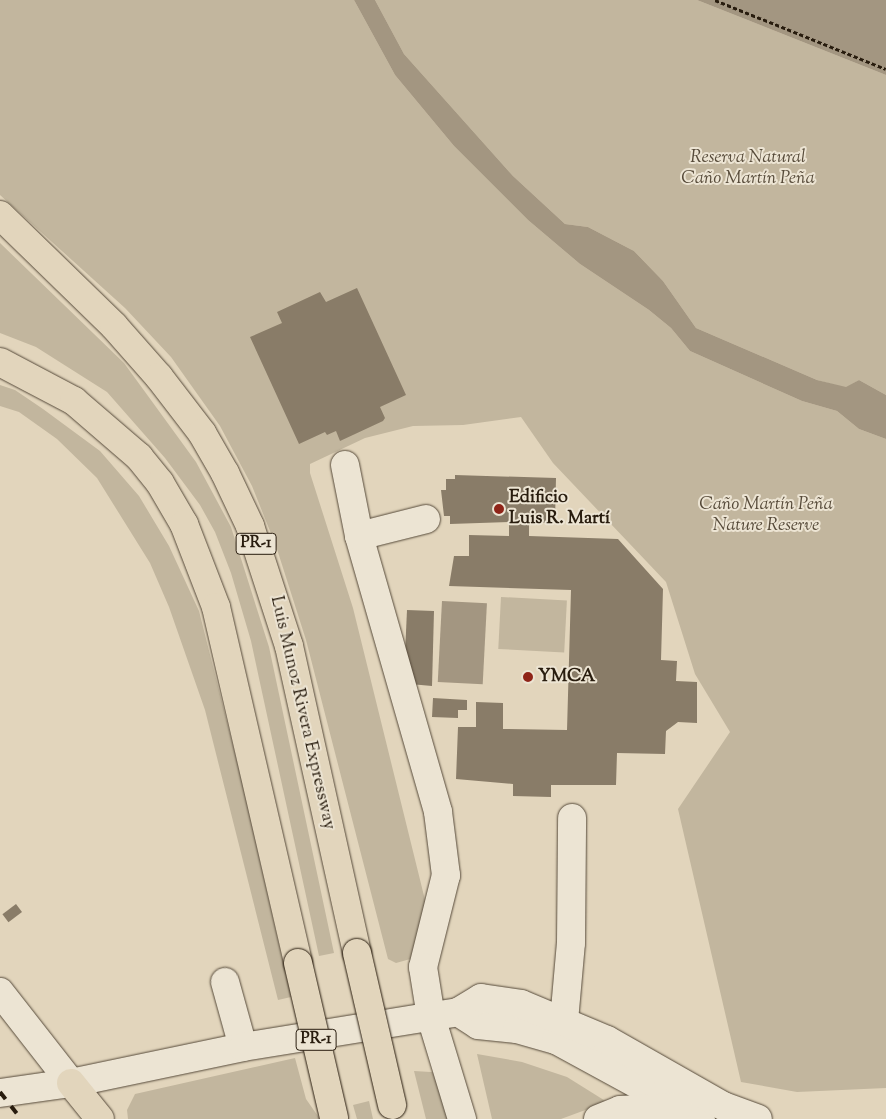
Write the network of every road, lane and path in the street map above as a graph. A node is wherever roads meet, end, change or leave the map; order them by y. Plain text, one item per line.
1 (715, 0) edge
2 (886, 70) edge
3 (0, 215) edge
4 (0, 362) edge
5 (345, 465) dead end
6 (426, 519) dead end
7 (359, 536) junction
8 (572, 818) dead end
9 (225, 982) dead end
10 (0, 992) edge
11 (458, 1012) junction
12 (431, 1017) junction
13 (564, 1021) junction
14 (243, 1047) junction
15 (71, 1083) junction
16 (0, 1092) edge
17 (393, 1112) edge
18 (689, 1113) edge
19 (334, 1118) edge
20 (100, 1119) edge
21 (462, 1119) edge
22 (598, 1119) edge
23 (758, 1119) edge

1 - 2 path
3 - 17 highway, Luis Munoz Rivera Expressway / PR-1, bridge
4 - 19 highway, PR-1, bridge
5 - 7 street
6 - 7 street
7 - 12 street
8 - 13 street
9 - 14 street
10 - 15 street
11 - 12 street
11 - 13 street
11 - 18 street
12 - 14 street
12 - 21 street
13 - 23 street
14 - 15 street
15 - 16 street
15 - 20 highway
18 - 22 street

